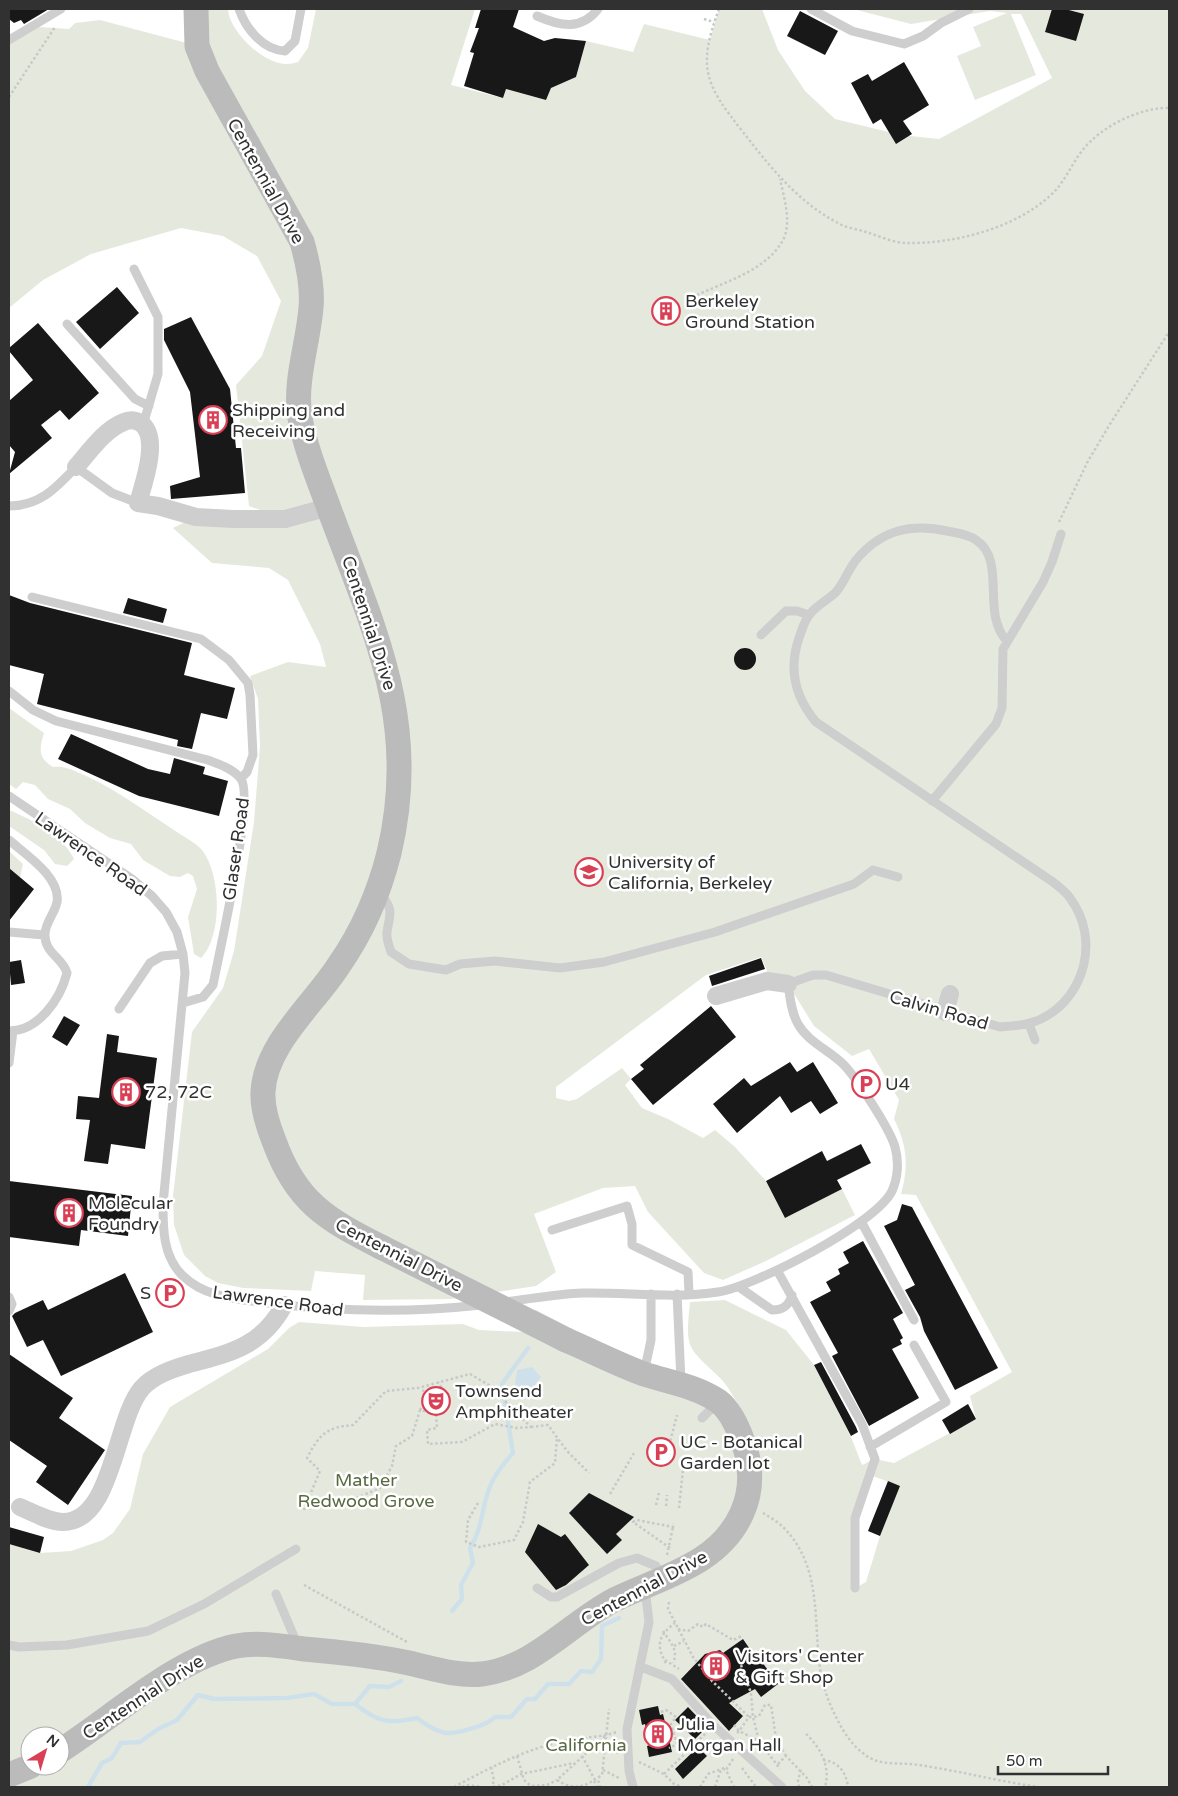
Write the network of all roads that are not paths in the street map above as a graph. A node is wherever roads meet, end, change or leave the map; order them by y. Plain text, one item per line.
1 (61, 9) edge
2 (196, 9) edge
3 (239, 9) edge
4 (301, 9) edge
5 (598, 9) edge
6 (811, 9) edge
7 (969, 9) edge
8 (537, 16) dead end
9 (9, 40) edge
10 (134, 269) dead end
11 (67, 324) dead end
12 (150, 406) junction
13 (143, 425) junction
14 (76, 467) junction
15 (138, 503) junction
16 (9, 506) edge
17 (329, 507) junction
18 (1061, 534) dead end
19 (32, 597) dead end
20 (809, 615) junction
21 (761, 635) dead end
22 (1006, 640) junction
23 (9, 691) edge
24 (241, 778) junction
25 (9, 796) edge
26 (932, 801) junction
27 (9, 840) edge
28 (898, 877) dead end
29 (377, 890) junction
30 (9, 932) edge
31 (44, 935) junction
32 (183, 954) junction
33 (788, 984) junction
34 (950, 994) dead end
35 (716, 996) dead end
36 (183, 1003) junction
37 (119, 1009) dead end
38 (945, 1012) junction
39 (1029, 1024) junction
40 (11, 1031) edge
41 (1035, 1040) dead end
42 (9, 1062) edge
43 (862, 1223) junction
44 (552, 1230) dead end
45 (778, 1270) junction
46 (739, 1287) junction
47 (652, 1294) junction
48 (678, 1294) junction
49 (689, 1294) junction
50 (792, 1295) junction
51 (9, 1297) edge
52 (284, 1305) junction
53 (9, 1311) edge
54 (914, 1320) dead end
55 (914, 1345) dead end
56 (644, 1374) junction
57 (681, 1384) junction
58 (870, 1447) junction
59 (14, 1508) edge
60 (296, 1549) dead end
61 (537, 1588) dead end
62 (855, 1588) dead end
63 (658, 1590) junction
64 (276, 1594) dead end
65 (9, 1645) edge
66 (299, 1648) junction
67 (641, 1667) junction
68 (70, 1744) edge
69 (633, 1787) edge
70 (782, 1787) edge

1 - 9 lane
2 - 17 street, Centennial Drive
3 - 4 lane
5 - 8 lane
6 - 7 lane
10 - 12 lane
11 - 12 lane
12 - 13 lane
13 - 14 street
13 - 15 street
14 - 15 lane
14 - 16 lane
15 - 17 street
17 - 29 street, Centennial Drive
18 - 22 lane
19 - 24 lane
20 - 21 lane
20 - 22 lane, Calvin Road
20 - 26 lane, Calvin Road
22 - 26 lane
23 - 24 lane, Glaser Road
24 - 36 lane, Glaser Road
25 - 32 lane, Lawrence Road
26 - 39 lane, Calvin Road
27 - 31 lane
28 - 29 lane
29 - 56 street, Centennial Drive, bridge
30 - 31 lane
31 - 40 lane
32 - 36 lane, Lawrence Road
32 - 37 lane
33 - 35 street
33 - 38 lane, Calvin Road
33 - 43 lane
34 - 38 street
36 - 52 lane, Lawrence Road
38 - 39 lane, Calvin Road
39 - 41 lane
40 - 42 lane
43 - 45 lane
43 - 54 lane
44 - 49 lane
45 - 46 lane
45 - 50 lane
46 - 49 lane
46 - 50 lane
47 - 48 lane, Lawrence Road
47 - 52 lane, Lawrence Road
47 - 56 lane
48 - 49 lane
48 - 57 lane
50 - 58 lane
51 - 53 lane
52 - 59 street
55 - 58 lane
56 - 57 street, Centennial Drive
57 - 63 street, Centennial Drive
58 - 62 lane
60 - 65 lane
61 - 63 lane
63 - 66 street, Centennial Drive
63 - 67 lane
64 - 66 lane
66 - 68 street, Centennial Drive
67 - 69 lane
67 - 70 lane

